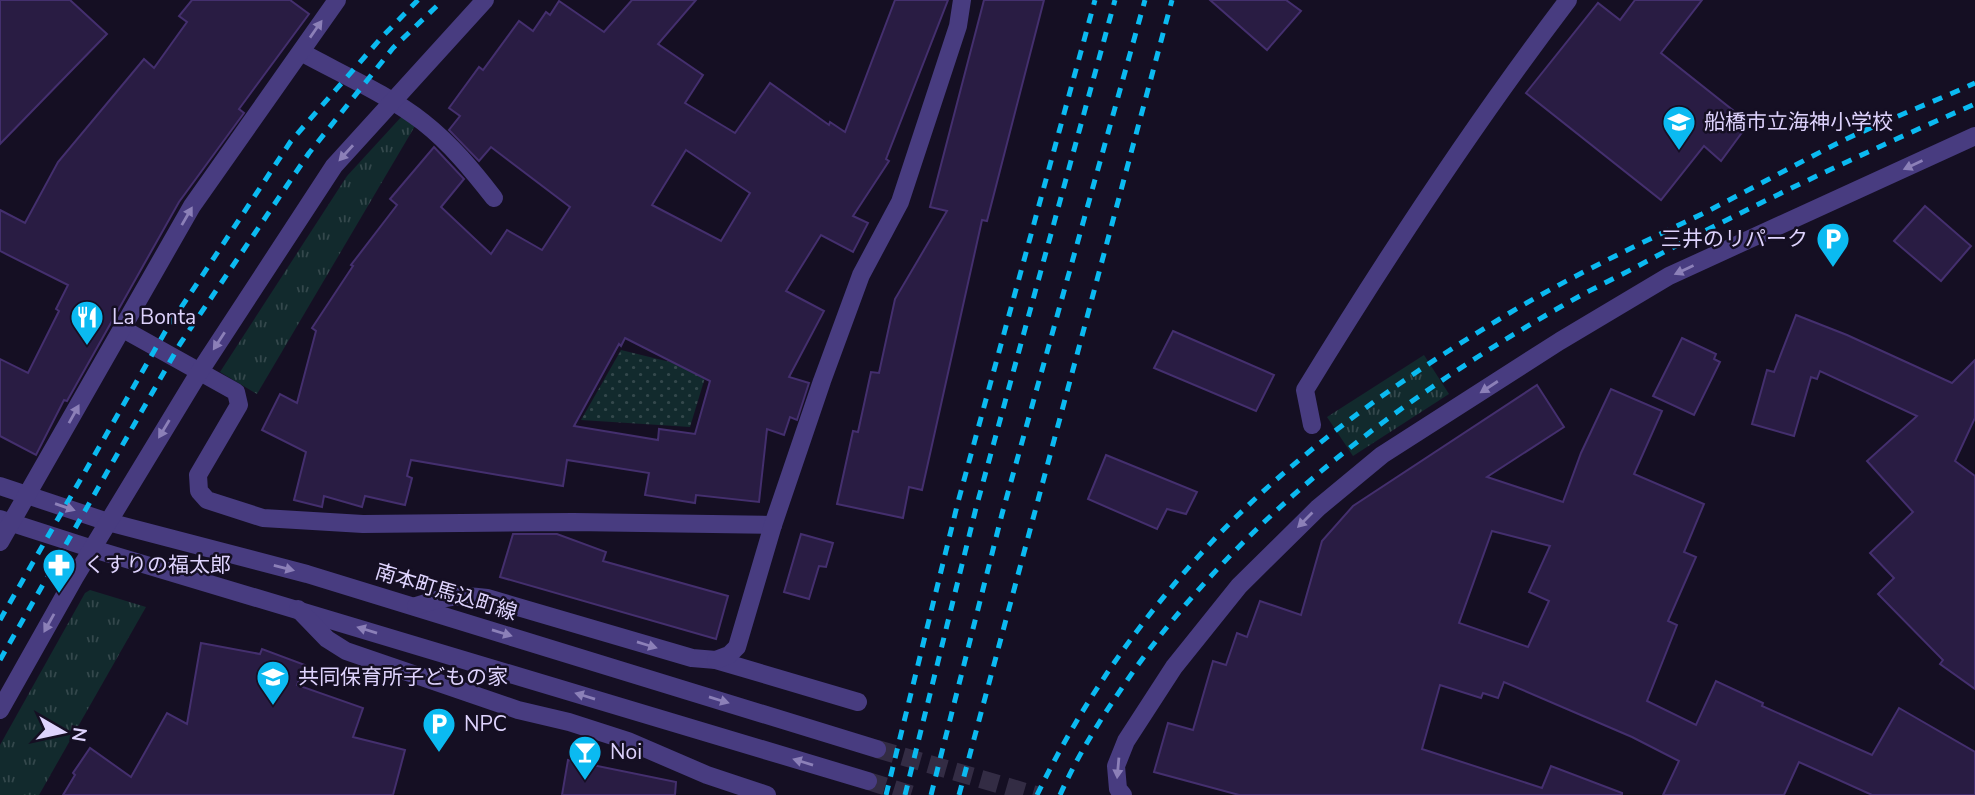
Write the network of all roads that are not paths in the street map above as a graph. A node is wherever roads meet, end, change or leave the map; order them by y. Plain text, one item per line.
1 (337, 0) edge
2 (485, 0) edge
3 (962, 0) edge
4 (1568, 0) edge
5 (300, 52) junction
6 (392, 102) junction
7 (1975, 136) edge
8 (494, 198) dead end
9 (123, 329) junction
10 (200, 371) junction
11 (1312, 425) dead end
12 (0, 486) edge
13 (28, 494) junction
14 (5, 520) edge
15 (108, 522) junction
16 (773, 525) junction
17 (0, 542) edge
18 (93, 549) junction
19 (416, 606) junction
20 (298, 609) junction
21 (716, 660) junction
22 (858, 702) dead end
23 (0, 710) edge
24 (877, 749) tunnel mouth
25 (868, 781) tunnel mouth
26 (767, 795) edge
27 (1123, 795) edge

5 -> 1 street
2 - 6 street
3 - 16 street
4 - 11 street
5 - 6 street
9 -> 5 street
6 - 8 street
6 -> 10 street
7 -> 27 street
9 - 10 street
13 -> 9 street
10 -> 15 street
10 - 16 street
12 - 13 street, 南本町馬込町線
13 - 14 street
13 -> 15 street, 南本町馬込町線
14 - 17 street
14 - 18 street
15 - 18 street
15 -> 19 street, 南本町馬込町線
16 - 21 street
18 - 20 street
18 -> 23 street
19 -> 21 street
19 -> 24 street, 南本町馬込町線
25 -> 20 street
20 - 26 street
21 - 22 street

